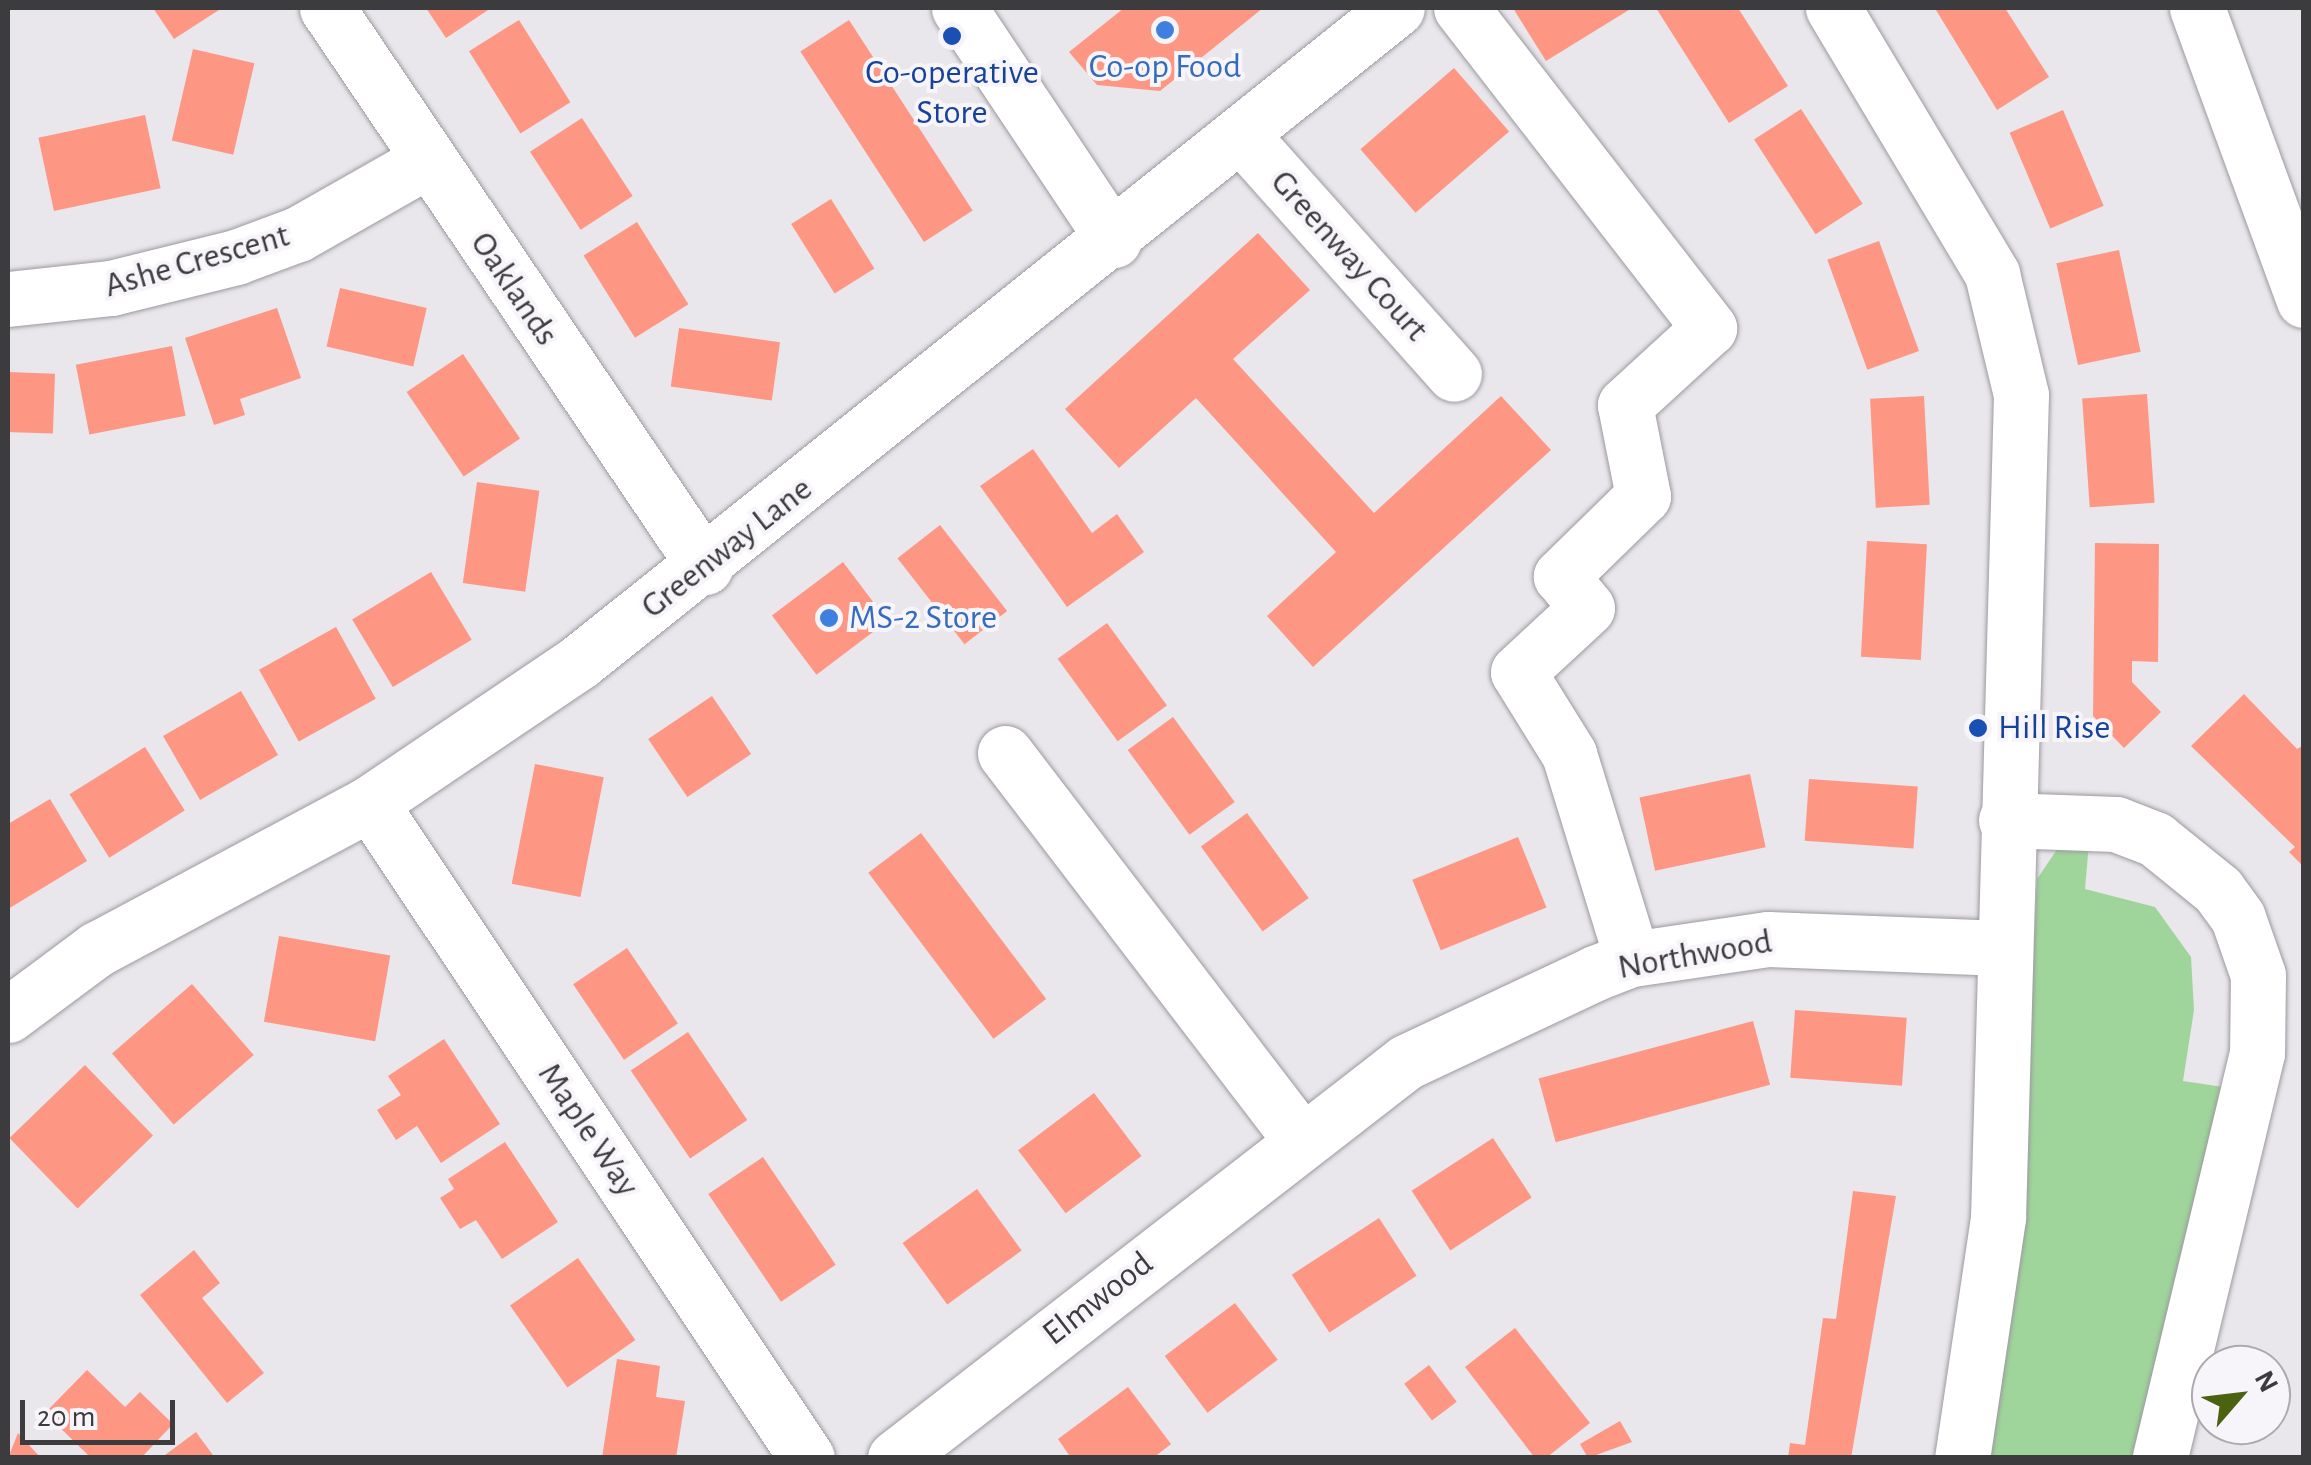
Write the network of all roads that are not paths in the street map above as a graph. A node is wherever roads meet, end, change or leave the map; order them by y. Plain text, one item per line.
1 (327, 8) edge
2 (958, 8) edge
3 (1397, 8) edge
4 (1461, 8) edge
5 (1833, 8) edge
6 (2197, 8) edge
7 (1243, 137) junction
8 (428, 160) junction
9 (1114, 240) junction
10 (8, 299) edge
11 (2304, 300) edge
12 (1454, 374) dead end
13 (705, 567) junction
14 (1006, 753) dead end
15 (370, 803) junction
16 (2006, 820) junction
17 (2003, 948) junction
18 (1632, 959) junction
19 (8, 1015) edge
20 (1406, 1062) joint
21 (1301, 1140) junction
22 (806, 1458) edge
23 (895, 1458) edge
24 (1962, 1458) edge
25 (2160, 1458) edge

1 - 8 street, Oaklands
2 - 9 street
3 - 7 street, Greenway Lane
4 - 18 street
5 - 16 street
6 - 11 street
7 - 9 street, Greenway Lane
7 - 12 street, Greenway Court
8 - 10 street, Ashe Crescent
8 - 13 street, Oaklands
9 - 13 street, Greenway Lane
13 - 15 street, Greenway Lane
14 - 21 street
15 - 19 street, Greenway Lane
15 - 22 street, Maple Way
16 - 17 street
16 - 25 street
17 - 18 street, Northwood
17 - 24 street
18 - 20 street, Northwood
20 - 21 street, Elmwood
21 - 23 street, Elmwood

